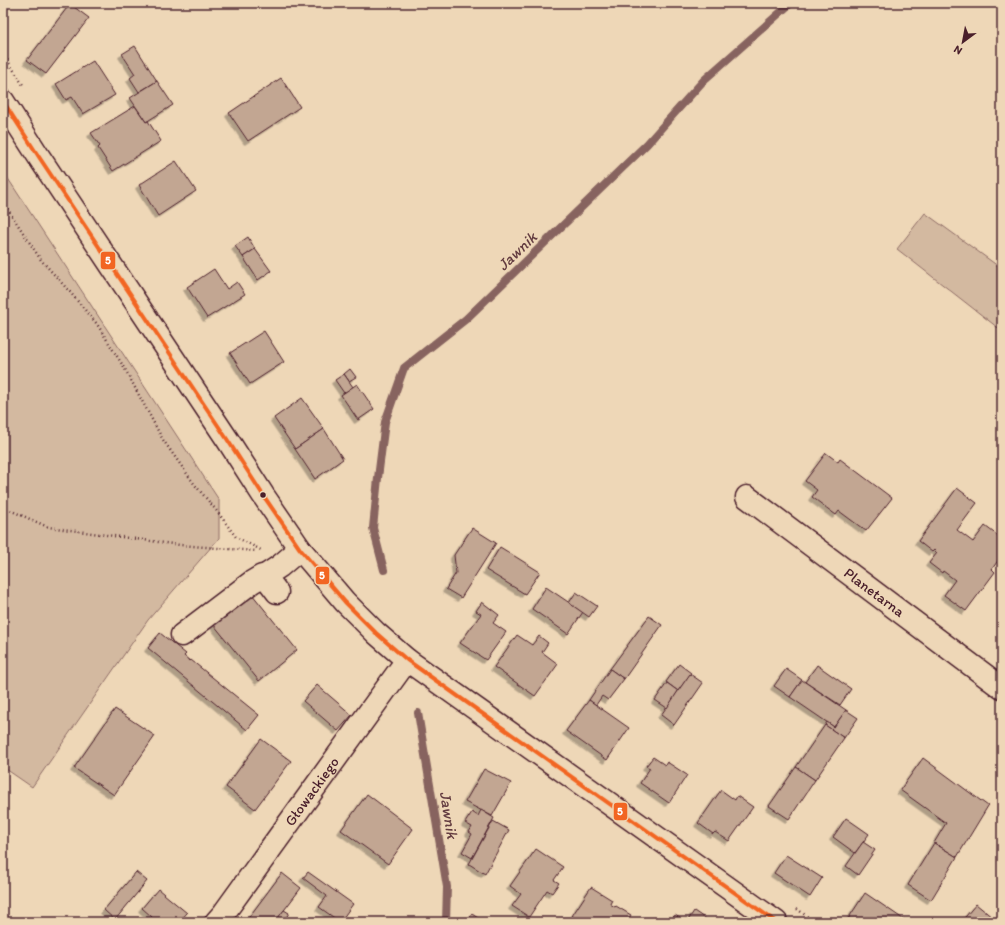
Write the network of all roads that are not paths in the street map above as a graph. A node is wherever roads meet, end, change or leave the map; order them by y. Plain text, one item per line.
1 (3, 101) edge
2 (747, 497) dead end
3 (300, 549) junction
4 (182, 635) dead end
5 (407, 660) junction
6 (1002, 688) edge
7 (216, 922) edge
8 (776, 922) edge

1 - 3 main road
2 - 6 main road, Planetarna
3 - 4 main road
3 - 5 main road
5 - 7 main road, Głowackiego
5 - 8 main road

